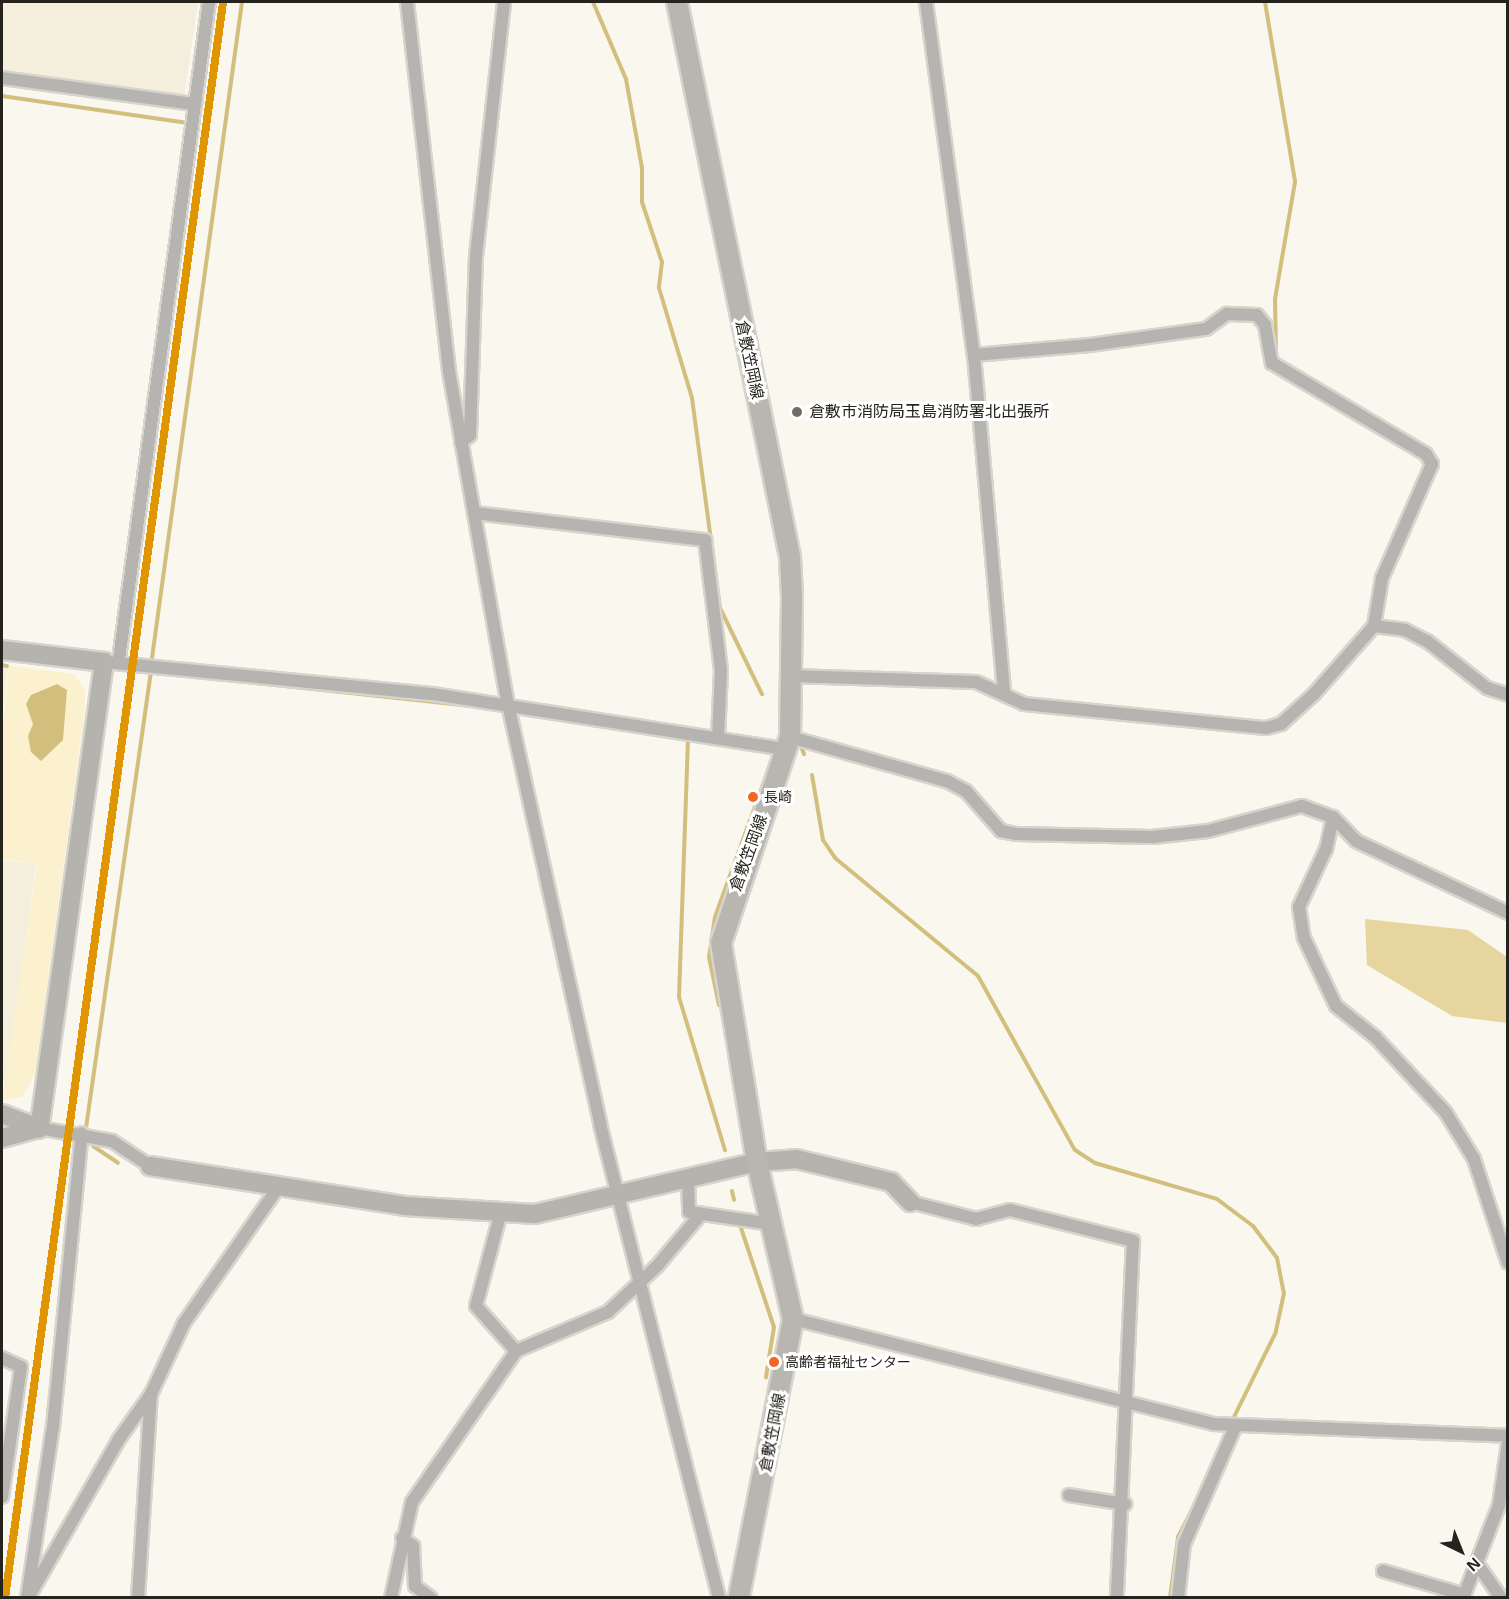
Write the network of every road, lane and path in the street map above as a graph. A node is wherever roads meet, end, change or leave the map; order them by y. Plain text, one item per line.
1 (209, 2) edge
2 (407, 2) edge
3 (504, 2) edge
4 (677, 2) edge
5 (926, 2) edge
6 (2, 78) edge
7 (195, 104) junction
8 (974, 355) junction
9 (461, 442) junction
10 (474, 513) junction
11 (1374, 626) junction
12 (2, 650) edge
13 (112, 660) junction
14 (792, 676) junction
15 (1004, 692) junction
16 (1508, 694) edge
17 (508, 704) junction
18 (718, 738) junction
19 (788, 743) junction
20 (1333, 818) junction
21 (1508, 914) edge
22 (2, 1114) edge
23 (39, 1128) junction
24 (82, 1133) junction
25 (2, 1138) edge
26 (757, 1162) junction
27 (150, 1166) joint
28 (688, 1179) junction
29 (280, 1185) junction
30 (620, 1196) junction
31 (910, 1202) joint
32 (501, 1212) junction
33 (701, 1214) junction
34 (772, 1224) junction
35 (1508, 1263) edge
36 (639, 1284) junction
37 (793, 1319) junction
38 (516, 1351) junction
39 (2, 1358) edge
40 (152, 1394) junction
41 (1129, 1407) junction
42 (1230, 1426) junction
43 (1508, 1436) edge
44 (1508, 1443) edge
45 (1069, 1495) dead end
46 (2, 1497) edge
47 (1125, 1504) junction
48 (1503, 1505) edge
49 (402, 1538) junction
50 (1478, 1565) junction
51 (1383, 1571) dead end
52 (1501, 1591) edge
53 (1464, 1596) edge
54 (28, 1598) edge
55 (138, 1598) edge
56 (391, 1598) edge
57 (431, 1598) edge
58 (719, 1598) edge
59 (740, 1598) edge
60 (1117, 1598) edge
61 (1178, 1598) edge

1 - 7 street
2 - 9 street
3 - 9 street
4 - 14 main road, 倉敷笠岡線
5 - 8 street
6 - 7 street
7 - 13 street
8 - 11 street
8 - 15 street
9 - 10 street
10 - 17 street
10 - 18 street
11 - 15 street
11 - 16 street
12 - 13 street
13 - 17 street
13 - 23 street
14 - 15 street
14 - 19 main road, 倉敷笠岡線
17 - 18 street
17 - 30 street
18 - 19 street
19 - 20 street
19 - 26 main road, 倉敷笠岡線
20 - 21 street
20 - 35 street
22 - 23 street
23 - 24 street
23 - 25 street
24 - 27 street
24 - 54 street
26 - 28 street
26 - 31 street
26 - 34 main road, 倉敷笠岡線
27 - 29 street
28 - 30 street
28 - 33 street
29 - 32 street
29 - 40 street
30 - 32 street
30 - 36 street
31 - 41 street
32 - 38 street
33 - 34 street
33 - 36 street
34 - 37 main road, 倉敷笠岡線
36 - 38 street
36 - 58 street
37 - 41 street
37 - 59 main road, 倉敷笠岡線
38 - 49 street
39 - 46 street
40 - 54 street
40 - 55 street
41 - 42 street
41 - 47 street
42 - 43 street
42 - 61 street
44 - 48 street
45 - 47 street
47 - 60 street
48 - 50 street
49 - 56 street
49 - 57 street
50 - 52 street
50 - 53 street
51 - 53 street

